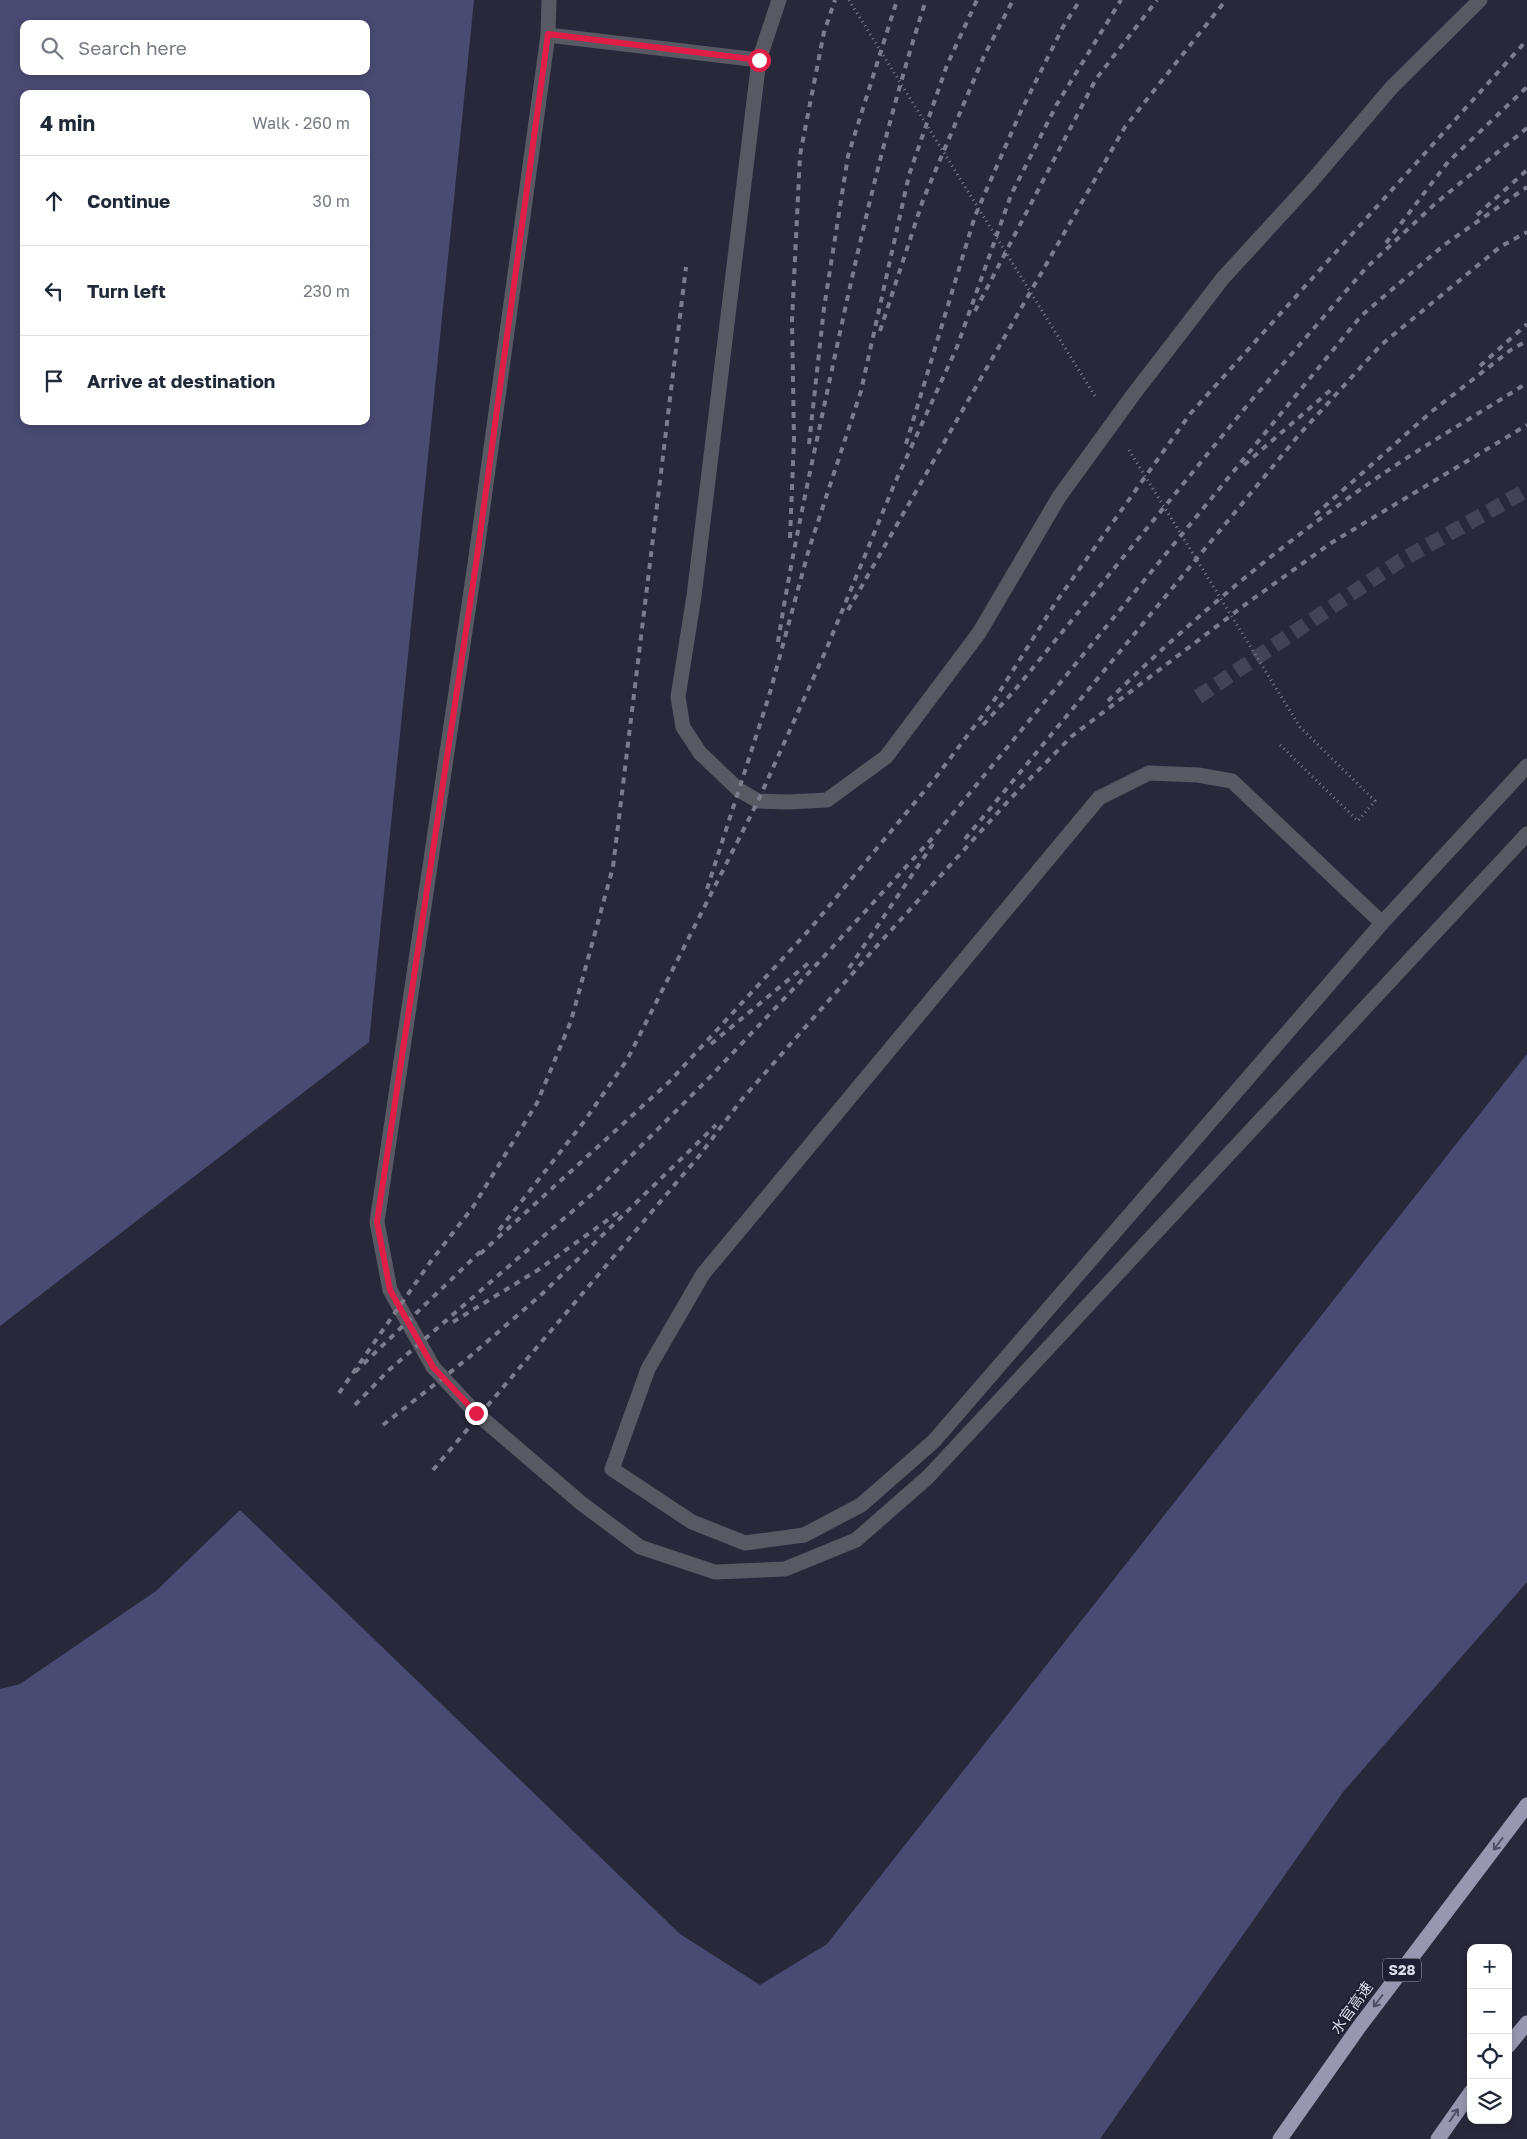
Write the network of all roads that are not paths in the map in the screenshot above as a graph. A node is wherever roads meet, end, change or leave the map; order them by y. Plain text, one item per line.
1 (549, 0) edge
2 (779, 0) edge
3 (1480, 0) edge
4 (548, 34) junction
5 (759, 60) junction
6 (1527, 766) edge
7 (1527, 834) edge
8 (1382, 923) junction
9 (1527, 1805) edge
10 (1527, 2023) edge
11 (1512, 2041) edge
12 (1467, 2098) edge
13 (1280, 2139) edge
14 (1438, 2139) edge

1 - 4 lane
2 - 5 lane
3 - 5 lane
4 - 5 lane
4 - 7 lane
6 - 8 lane
8 - 8 lane
9 -> 13 highway, 水官高速 / S28
10 - 11 highway
14 -> 12 highway

